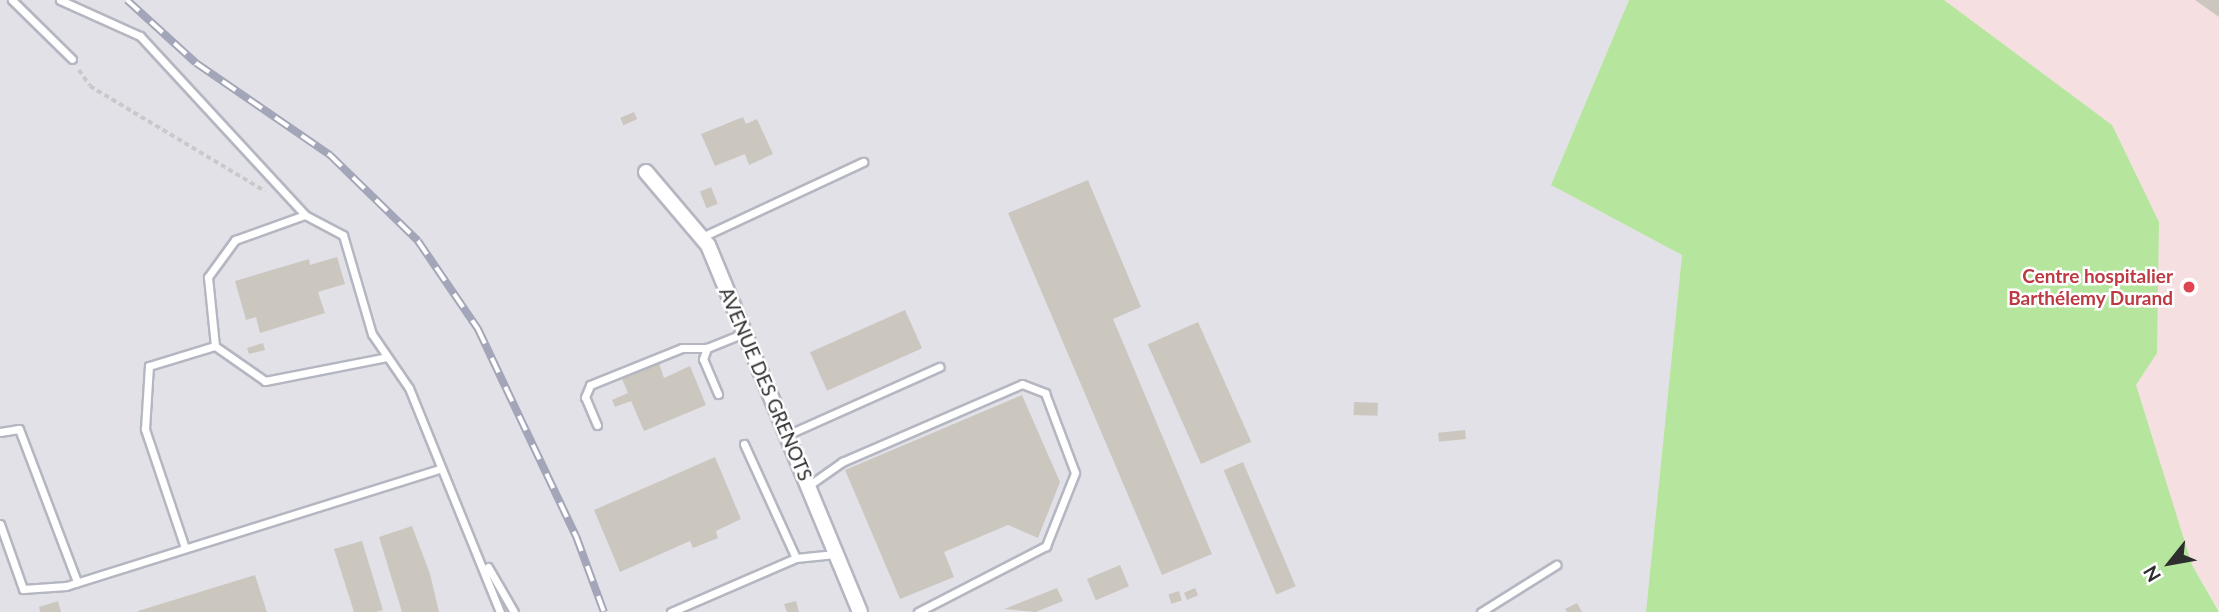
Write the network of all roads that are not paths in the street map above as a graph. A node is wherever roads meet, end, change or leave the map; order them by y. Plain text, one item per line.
1 (12, 0) edge
2 (60, 0) edge
3 (72, 59) road end
4 (863, 162) dead end
5 (646, 172) dead end
6 (306, 215) junction
7 (702, 237) junction
8 (744, 333) junction
9 (215, 346) junction
10 (707, 348) junction
11 (387, 357) junction
12 (939, 367) dead end
13 (718, 394) dead end
14 (597, 425) dead end
15 (0, 432) edge
16 (786, 435) junction
17 (744, 444) dead end
18 (440, 469) junction
19 (808, 486) junction
20 (0, 524) edge
21 (186, 548) junction
22 (479, 551) junction
23 (836, 554) junction
24 (796, 558) junction
25 (1556, 565) dead end
26 (77, 582) junction
27 (500, 612) edge
28 (514, 612) edge
29 (671, 612) edge
30 (860, 612) edge
31 (918, 612) edge
32 (1480, 612) edge

1 - 3 lane
2 - 6 lane
4 - 7 lane
5 - 7 street, AVENUE DES GRENOTS
6 - 9 lane
6 - 11 lane
7 - 8 street, AVENUE DES GRENOTS
8 - 10 lane
8 - 16 street, AVENUE DES GRENOTS
9 - 11 lane
9 - 21 lane
10 - 13 lane
10 - 14 lane
11 - 18 lane
12 - 16 lane
15 - 26 lane
16 - 19 street, AVENUE DES GRENOTS
17 - 24 lane
18 - 21 lane
18 - 22 lane
19 - 23 street, AVENUE DES GRENOTS
19 - 31 lane
20 - 26 lane
21 - 26 lane
22 - 27 lane
22 - 28 lane
23 - 24 lane
23 - 30 street, AVENUE DES GRENOTS
24 - 29 lane
25 - 32 lane

